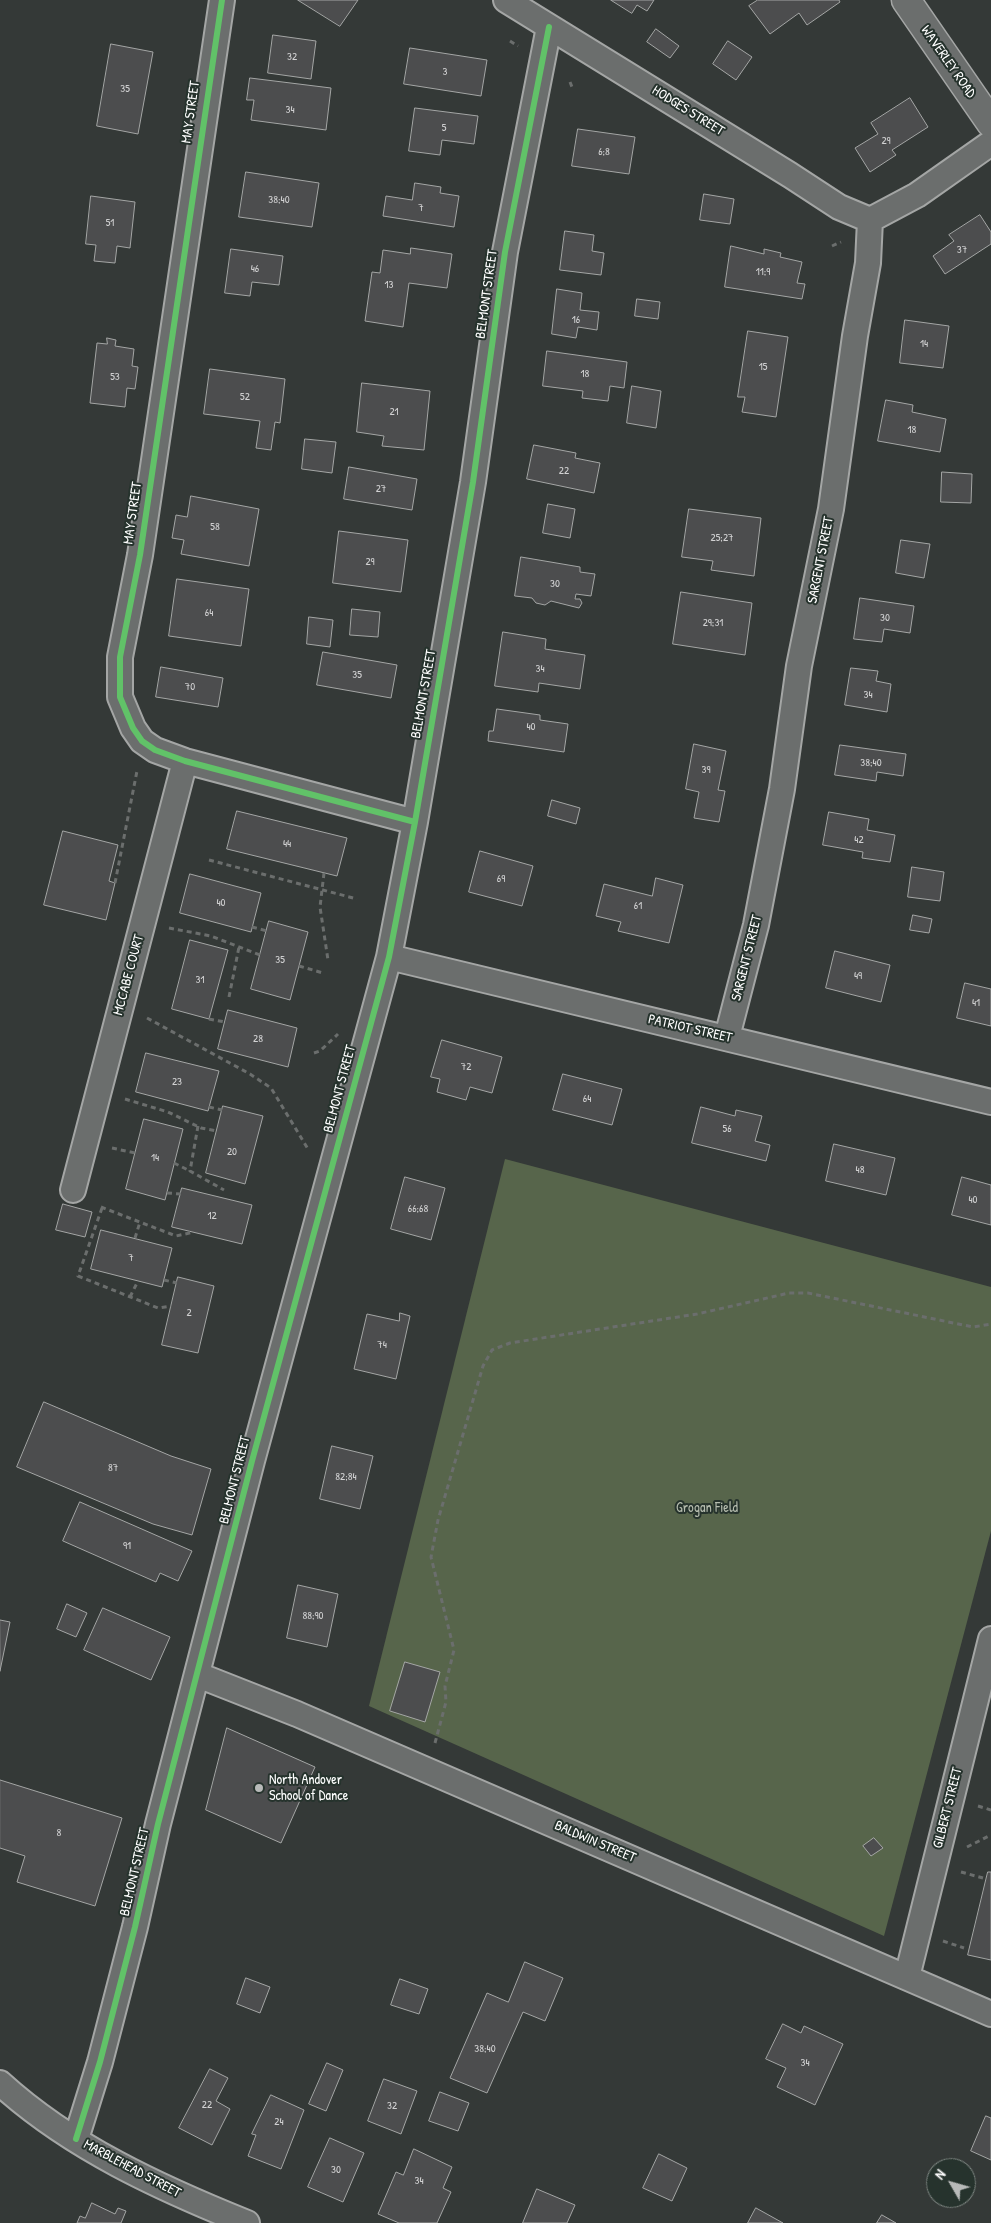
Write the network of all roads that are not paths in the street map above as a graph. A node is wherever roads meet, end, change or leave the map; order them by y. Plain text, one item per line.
1 (222, 0) edge
2 (506, 0) edge
3 (906, 0) edge
4 (549, 27) junction
5 (991, 123) edge
6 (991, 143) edge
7 (870, 220) junction
8 (185, 761) junction
9 (415, 822) junction
10 (389, 957) junction
11 (727, 1037) junction
12 (991, 1102) edge
13 (73, 1190) road end
14 (991, 1639) edge
15 (198, 1675) junction
16 (907, 1977) junction
17 (991, 2014) edge
18 (0, 2083) edge
19 (76, 2139) junction
20 (247, 2223) edge

1 - 8 street, MAY STREET
2 - 4 street, HODGES STREET
3 - 5 street, WAVERLEY ROAD
4 - 7 street, HODGES STREET
4 - 9 street, BELMONT STREET
6 - 7 street
7 - 11 street, SARGENT STREET
8 - 9 street, MAY STREET
8 - 13 street, MCCABE COURT
9 - 10 street, BELMONT STREET
10 - 11 street, PATRIOT STREET
10 - 15 street, BELMONT STREET
11 - 12 street, PATRIOT STREET
14 - 16 street, GILBERT STREET
15 - 16 street, BALDWIN STREET
15 - 19 street, BELMONT STREET
16 - 17 street, BALDWIN STREET
18 - 19 street, MARBLEHEAD STREET
19 - 20 street, MARBLEHEAD STREET

